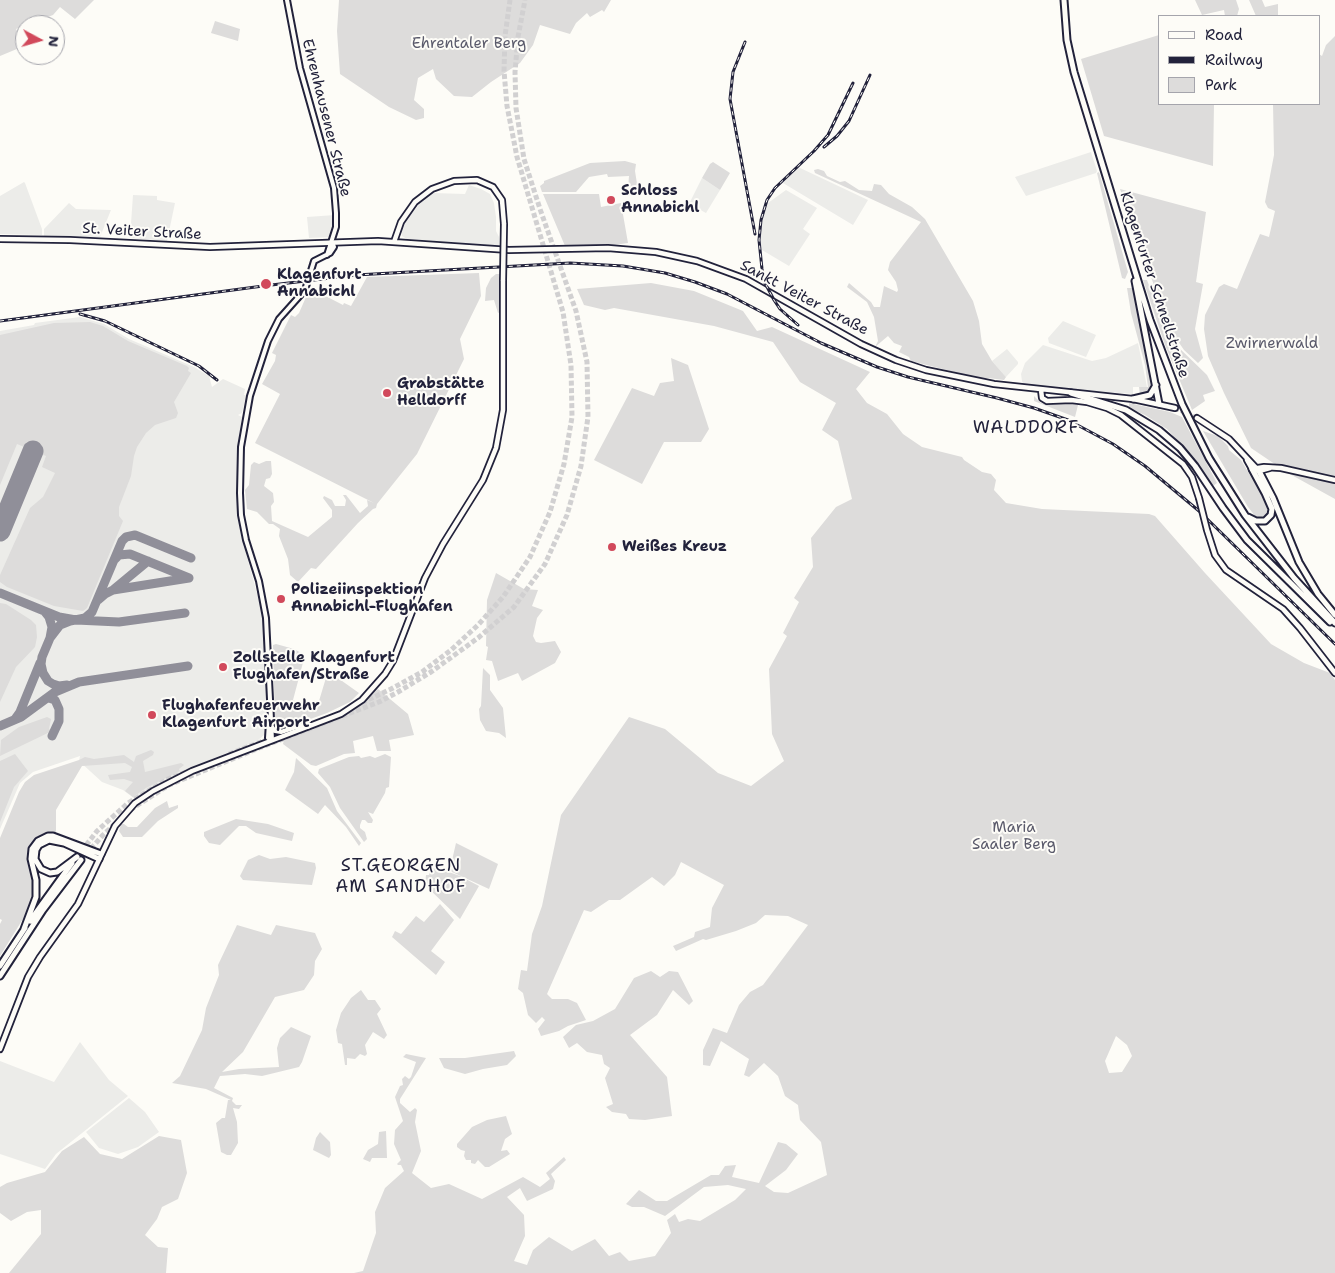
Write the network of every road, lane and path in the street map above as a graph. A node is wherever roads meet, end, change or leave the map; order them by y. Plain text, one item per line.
1 (287, 0) edge
2 (1064, 0) edge
3 (0, 239) edge
4 (332, 242) junction
5 (394, 242) junction
6 (283, 245) joint
7 (1136, 276) junction
8 (1156, 385) junction
9 (1041, 390) junction
10 (1071, 393) junction
11 (1133, 399) junction
12 (1159, 404) junction
13 (1175, 408) tunnel mouth
14 (1197, 418) tunnel mouth
15 (1272, 468) junction
16 (1256, 470) junction
17 (1335, 480) edge
18 (1264, 481) junction
19 (1245, 515) junction
20 (1335, 615) edge
21 (1335, 624) edge
22 (1335, 674) edge
23 (270, 713) junction
24 (314, 724) junction
25 (271, 726) junction
26 (272, 740) junction
27 (100, 856) junction
28 (79, 858) junction
29 (24, 929) junction
30 (2, 968) edge
31 (0, 976) edge
32 (0, 982) edge
33 (0, 1049) edge

1 - 4 street, Ehrenhausener Straße
2 - 7 highway, Klagenfurter Schnellstraße
3 - 6 main road, St. Veiter Straße
4 - 5 main road, Sankt Veiter Straße
4 - 6 main road, Sankt Veiter Straße
4 - 23 street, Ehrenhausener Straße
5 - 9 main road, Sankt Veiter Straße
5 - 24 main road, bridge
7 - 8 highway
7 - 19 highway, Klagenfurter Schnellstraße
8 - 11 highway
8 - 12 highway
9 - 10 main road, Sankt Veiter Straße
9 - 22 main road, bridge
10 - 11 main road, Sankt Veiter Straße
10 - 21 highway
11 - 12 main road, Sankt Veiter Straße
12 - 13 main road, Sankt Veiter Straße
14 - 16 main road
15 - 16 main road
15 - 17 main road
15 - 18 main road
16 - 18 highway
16 - 19 highway
18 - 20 highway
19 - 21 highway, Klagenfurter Schnellstraße
23 - 25 street
23 - 26 street
24 - 25 street
24 - 26 main road
25 - 26 street
26 - 27 main road
27 - 28 highway
27 - 29 highway
27 - 33 main road
28 - 29 highway
28 - 30 highway
29 - 30 highway
30 - 31 highway
30 - 32 highway

